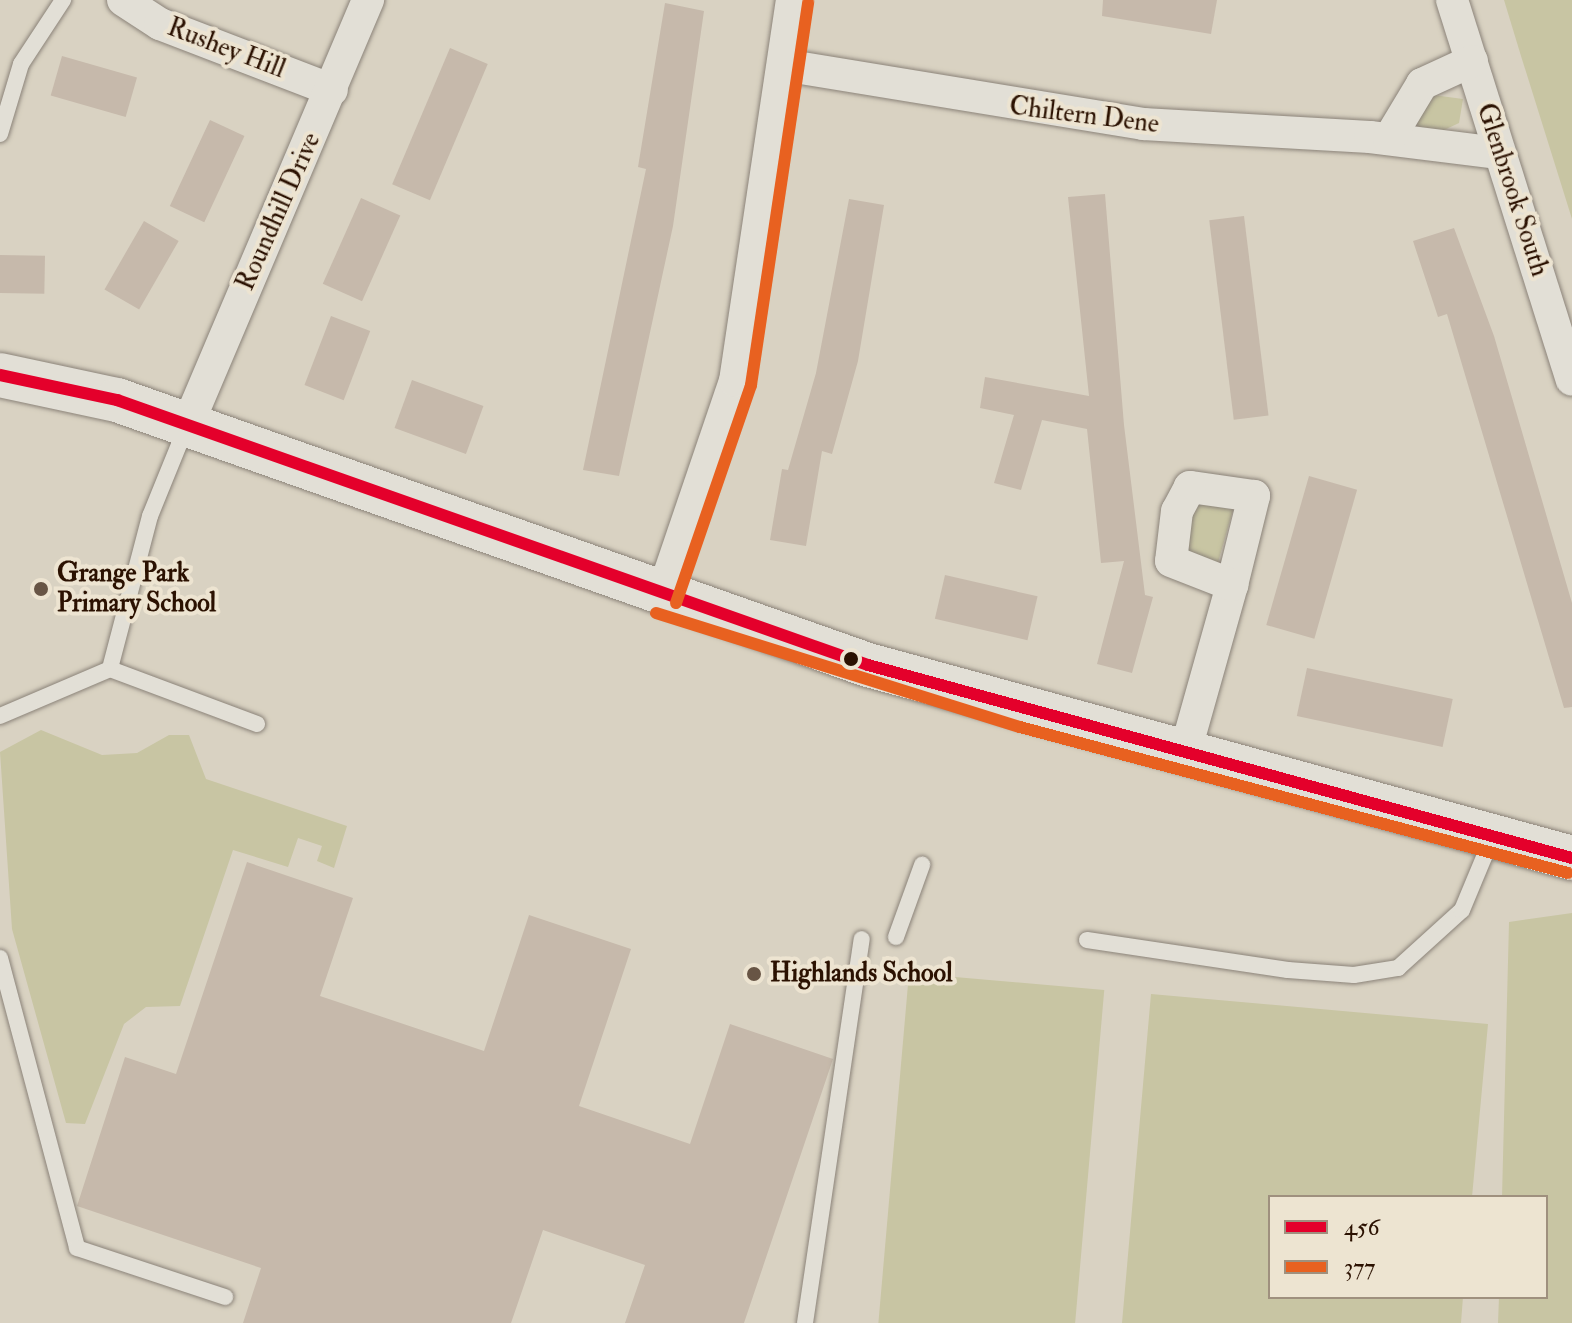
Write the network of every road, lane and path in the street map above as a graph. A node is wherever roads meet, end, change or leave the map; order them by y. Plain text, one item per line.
1 (63, 0) edge
2 (123, 0) edge
3 (368, 0) edge
4 (792, 0) edge
5 (1452, 0) edge
6 (1472, 61) junction
7 (783, 65) junction
8 (332, 90) junction
9 (0, 134) edge
10 (1389, 139) junction
11 (1499, 153) junction
12 (0, 375) edge
13 (1572, 380) edge
14 (188, 424) junction
15 (1232, 585) dead end
16 (661, 598) junction
17 (110, 669) junction
18 (0, 716) edge
19 (257, 724) dead end
20 (1184, 756) junction
21 (1494, 832) junction
22 (1572, 858) edge
23 (922, 865) dead end
24 (896, 937) dead end
25 (862, 939) dead end
26 (1087, 940) dead end
27 (0, 958) edge
28 (225, 1297) dead end
29 (805, 1323) edge

1 - 9 lane
2 - 8 street, Rushey Hill
3 - 8 street, Roundhill Drive
4 - 7 street
5 - 6 street, Glenbrook South
6 - 10 street
6 - 11 street, Glenbrook South
7 - 10 street, Chiltern Dene
7 - 16 street
8 - 14 street, Roundhill Drive
10 - 11 street, Chiltern Dene
11 - 13 street, Glenbrook South
12 - 14 street
14 - 16 street
14 - 17 lane
15 - 20 street
16 - 20 street
17 - 18 lane
17 - 19 lane
20 - 21 street
21 - 22 street
21 - 26 lane
23 - 24 lane
25 - 29 lane
27 - 28 lane

